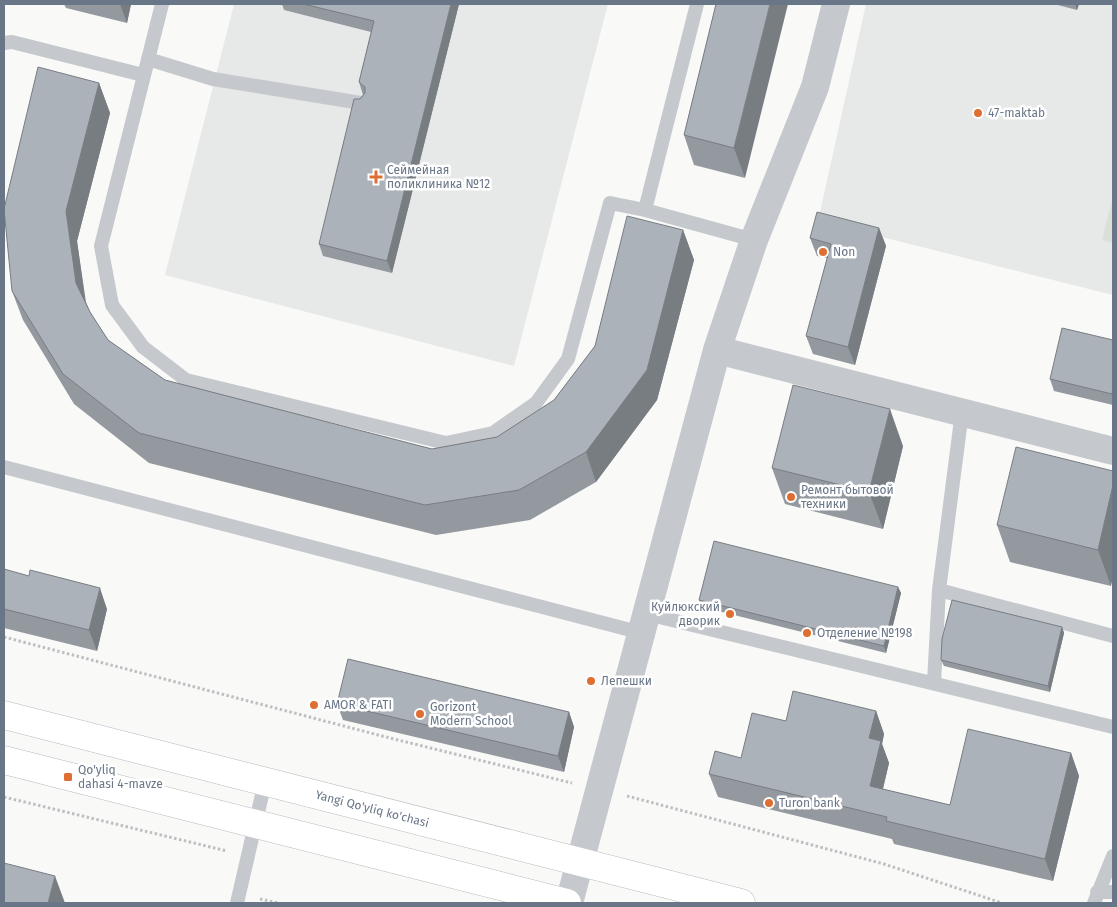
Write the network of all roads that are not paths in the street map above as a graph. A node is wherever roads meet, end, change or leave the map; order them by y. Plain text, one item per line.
1 (162, 4) edge
2 (697, 4) edge
3 (836, 4) edge
4 (4, 43) edge
5 (148, 60) junction
6 (143, 75) junction
7 (361, 103) edge
8 (645, 210) junction
9 (754, 240) junction
10 (717, 350) junction
11 (962, 412) junction
12 (1113, 451) edge
13 (4, 468) edge
14 (938, 590) junction
15 (644, 623) junction
16 (1113, 636) edge
17 (934, 682) junction
18 (4, 715) edge
19 (1113, 727) edge
20 (4, 760) edge
21 (266, 782) junction
22 (255, 824) junction
23 (1113, 856) edge
24 (579, 862) junction
25 (1113, 892) edge
26 (1095, 897) edge
27 (238, 898) edge
28 (568, 903) edge
29 (741, 903) edge

1 - 5 lane
2 - 8 lane
3 - 9 street
4 - 6 lane
5 - 6 lane
5 - 7 lane
6 - 8 lane
8 - 9 lane
9 - 10 street
10 - 11 street
10 - 15 street
11 - 12 street
11 - 14 lane
13 - 15 lane
14 - 16 lane
14 - 17 lane
15 - 17 lane
15 - 24 street
17 - 19 lane
18 - 21 main road, Yangi Qo'yliq ko'chasi
20 - 22 main road
21 - 22 lane
21 - 24 main road, Yangi Qo'yliq ko'chasi
22 - 27 lane
22 - 28 main road
23 - 26 lane
24 - 28 street
24 - 29 main road, Yangi Qo'yliq ko'chasi
25 - 26 lane

